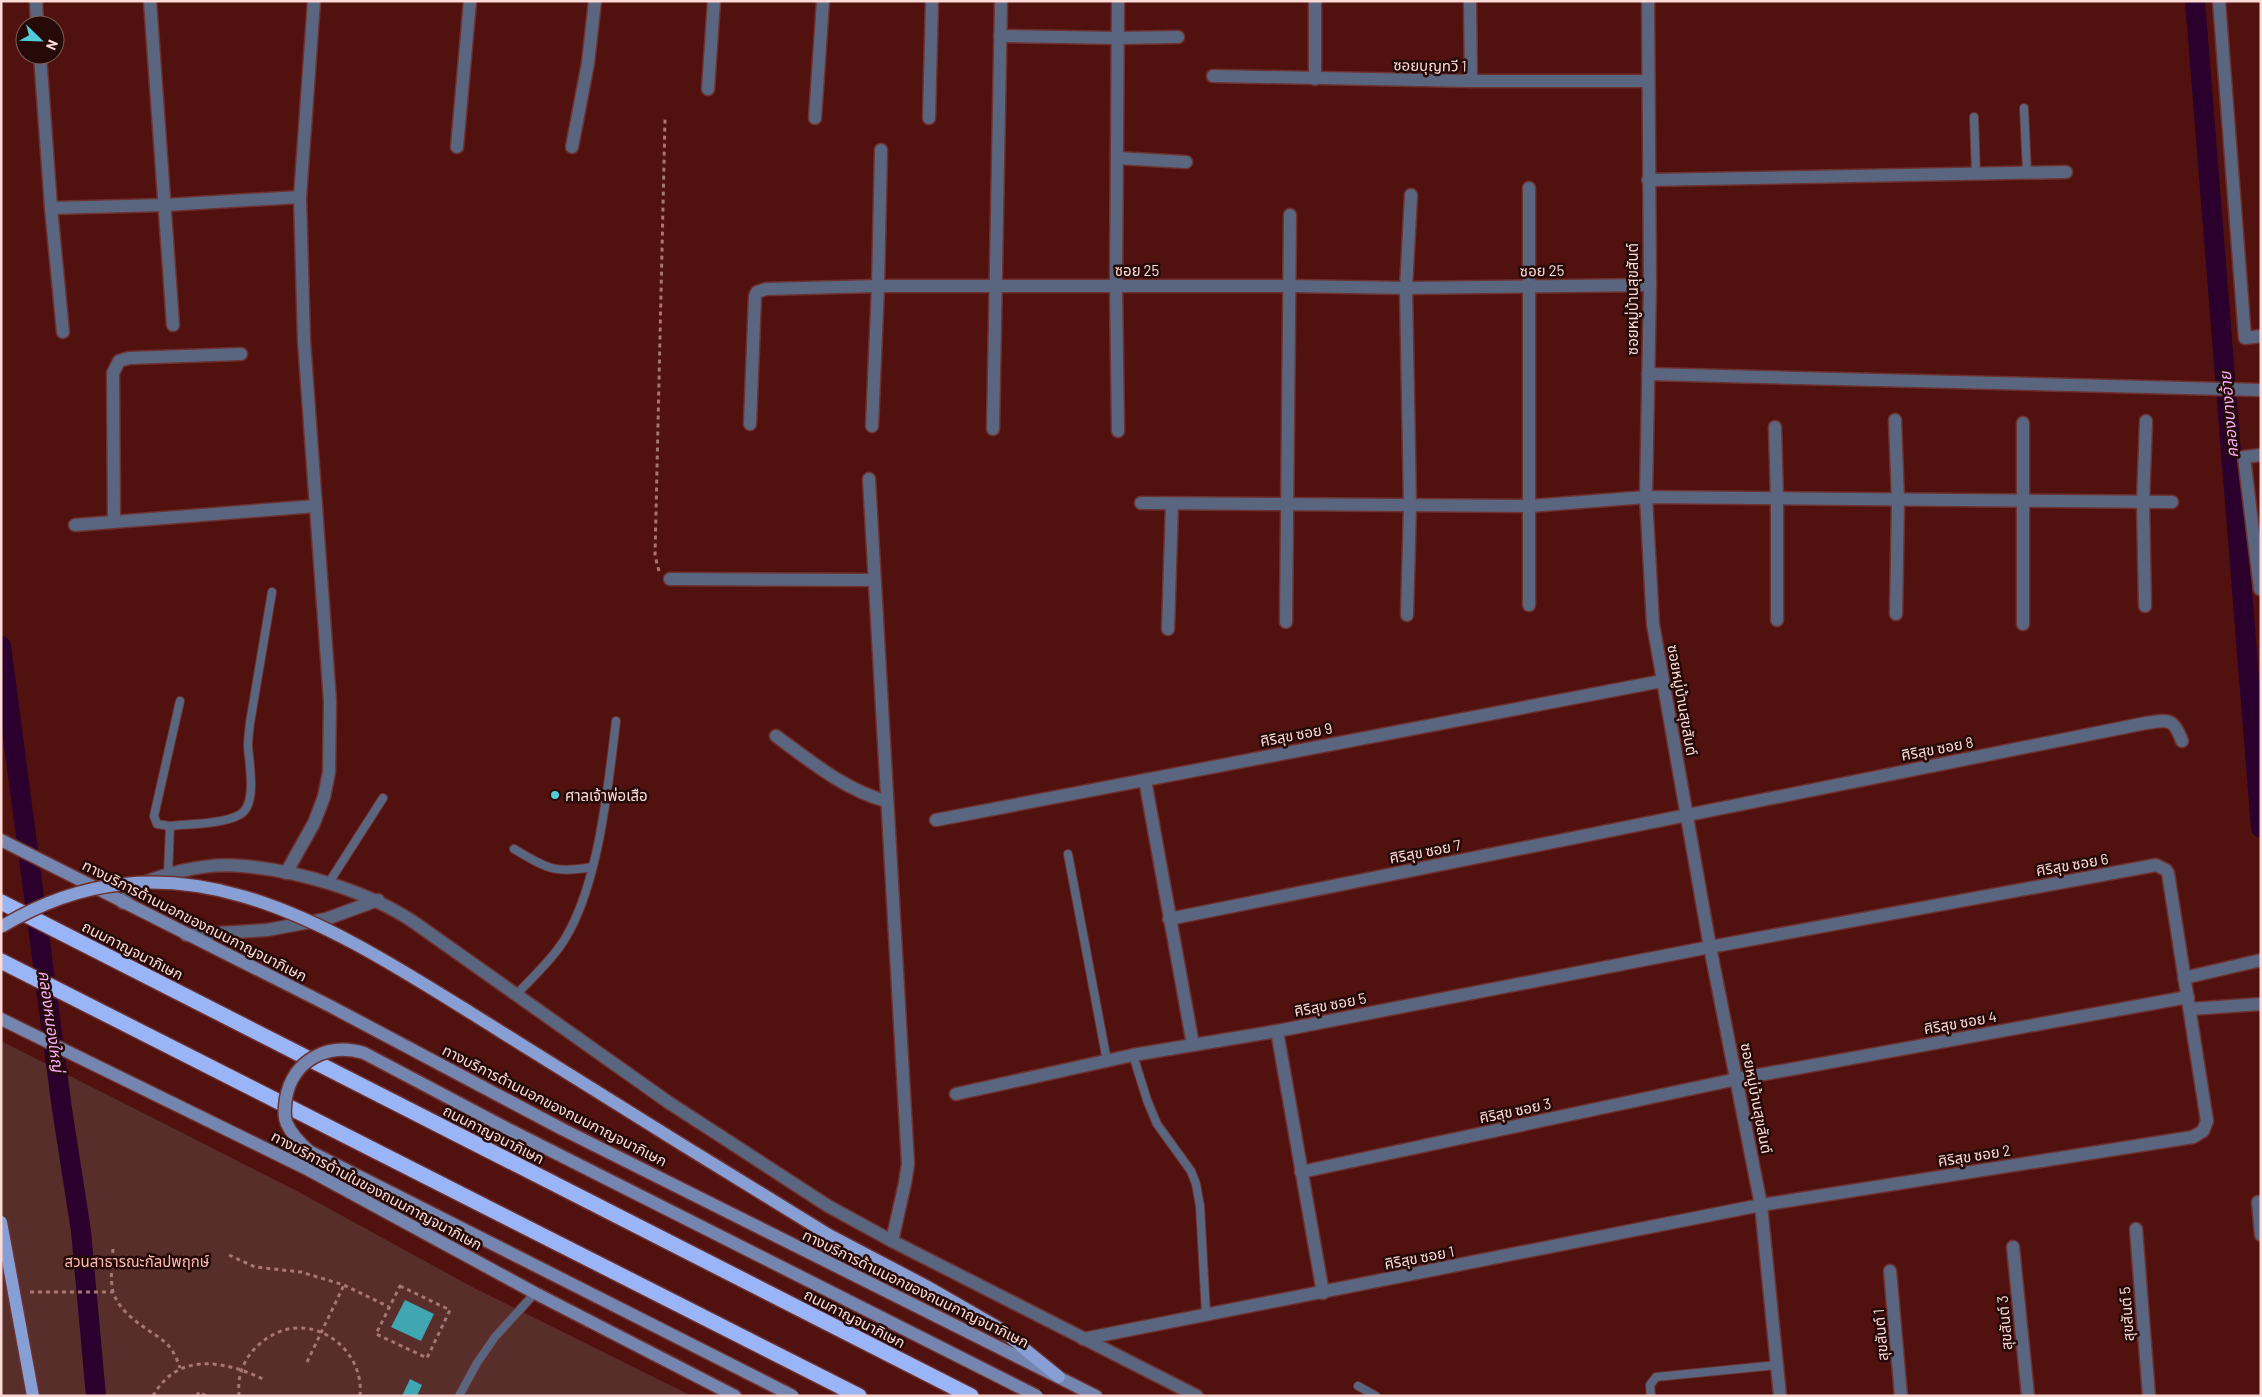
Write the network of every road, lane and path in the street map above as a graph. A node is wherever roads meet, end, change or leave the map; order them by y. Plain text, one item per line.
1 (36, 1) edge
2 (150, 1) edge
3 (314, 1) edge
4 (470, 1) edge
5 (595, 1) edge
6 (714, 1) edge
7 (823, 1) edge
8 (932, 1) edge
9 (1001, 1) edge
10 (1118, 1) edge
11 (1314, 1) edge
12 (1470, 1) edge
13 (1648, 1) edge
14 (2219, 1) edge
15 (37, 15) edge
16 (1000, 36) junction
17 (1178, 37) dead end
18 (1118, 38) junction
19 (41, 65) edge
20 (1213, 76) dead end
21 (1315, 79) junction
22 (1648, 81) junction
23 (1471, 82) junction
24 (708, 89) dead end
25 (2024, 108) dead end
26 (1974, 117) dead end
27 (815, 118) dead end
28 (929, 118) dead end
29 (665, 120) dead end
30 (457, 146) dead end
31 (572, 147) dead end
32 (881, 150) dead end
33 (1117, 158) junction
34 (1186, 162) dead end
35 (2066, 172) dead end
36 (2027, 173) junction
37 (1976, 174) junction
38 (1648, 180) junction
39 (1529, 188) dead end
40 (1411, 195) dead end
41 (300, 196) junction
42 (165, 205) junction
43 (51, 208) junction
44 (1290, 215) dead end
45 (1650, 285) junction
46 (878, 286) junction
47 (994, 286) junction
48 (1116, 286) junction
49 (1289, 286) junction
50 (1528, 286) junction
51 (1406, 288) junction
52 (173, 324) dead end
53 (63, 332) dead end
54 (2261, 336) edge
55 (241, 354) dead end
56 (1648, 374) junction
57 (2261, 390) edge
58 (1895, 420) dead end
59 (2146, 421) dead end
60 (2023, 423) dead end
61 (750, 424) dead end
62 (872, 426) dead end
63 (1774, 427) dead end
64 (992, 429) dead end
65 (1118, 431) dead end
66 (2261, 455) edge
67 (869, 479) dead end
68 (1646, 498) junction
69 (1777, 500) junction
70 (1898, 501) junction
71 (2022, 501) junction
72 (2144, 502) junction
73 (2172, 502) dead end
74 (1141, 503) dead end
75 (1172, 504) junction
76 (1288, 504) junction
77 (316, 506) junction
78 (1410, 506) junction
79 (1530, 506) junction
80 (114, 522) junction
81 (74, 526) dead end
82 (670, 579) joint
83 (873, 580) junction
84 (2260, 589) edge
85 (272, 592) dead end
86 (1530, 605) dead end
87 (2145, 606) dead end
88 (1896, 614) dead end
89 (1407, 615) dead end
90 (1777, 620) dead end
91 (1286, 622) dead end
92 (2023, 624) dead end
93 (1168, 629) dead end
94 (1662, 681) junction
95 (180, 701) dead end
96 (616, 721) dead end
97 (776, 736) dead end
98 (2182, 740) dead end
99 (1145, 780) junction
100 (383, 798) dead end
101 (886, 801) junction
102 (1688, 815) junction
103 (936, 820) dead end
104 (170, 826) junction
105 (1, 840) edge
106 (514, 849) dead end
107 (1068, 854) dead end
108 (592, 867) junction
109 (286, 873) junction
110 (168, 874) junction
111 (328, 884) junction
112 (378, 900) junction
113 (1, 902) edge
114 (123, 903) junction
115 (1169, 919) junction
116 (1, 927) edge
117 (186, 935) junction
118 (1710, 947) junction
119 (2261, 960) edge
120 (1, 961) edge
121 (2184, 978) junction
122 (516, 995) junction
123 (2189, 1003) junction
124 (2261, 1004) edge
125 (1, 1019) edge
126 (1277, 1031) junction
127 (1193, 1045) junction
128 (1133, 1056) junction
129 (1107, 1061) junction
130 (1737, 1079) junction
131 (956, 1094) dead end
132 (2193, 1137) joint
133 (1301, 1172) junction
134 (2258, 1202) dead end
135 (1761, 1205) junction
136 (1, 1222) edge
137 (2136, 1229) dead end
138 (2261, 1235) edge
139 (892, 1241) junction
140 (2013, 1247) dead end
141 (113, 1249) dead end
142 (228, 1255) dead end
143 (1890, 1271) dead end
144 (344, 1286) junction
145 (114, 1292) junction
146 (54, 1293) dead end
147 (535, 1293) junction
148 (1323, 1293) junction
149 (389, 1307) junction
150 (1206, 1314) junction
151 (320, 1333) junction
152 (1083, 1339) junction
153 (307, 1362) dead end
154 (1777, 1365) junction
155 (180, 1368) junction
156 (242, 1369) junction
157 (1059, 1378) junction
158 (263, 1379) dead end
159 (1358, 1386) dead end
160 (33, 1396) edge
161 (154, 1396) edge
162 (197, 1396) edge
163 (206, 1396) edge
164 (239, 1396) edge
165 (360, 1396) edge
166 (459, 1396) edge
167 (735, 1396) edge
168 (793, 1396) edge
169 (859, 1396) edge
170 (971, 1396) edge
171 (1037, 1396) edge
172 (1096, 1396) edge
173 (1197, 1396) edge
174 (1376, 1396) edge
175 (1651, 1396) edge
176 (1780, 1396) edge
177 (1901, 1396) edge
178 (2028, 1396) edge
179 (2149, 1396) edge

1 - 15 street
2 - 42 street
3 - 41 street
4 - 30 street
5 - 31 street
6 - 24 street
7 - 27 street
8 - 28 street
9 - 16 street
10 - 18 street
11 - 21 street
12 - 23 street
13 - 22 street, ซอยหมู่บ้านสุขสันต์
14 - 54 street
16 - 18 street
16 - 47 street
17 - 18 street
18 - 33 street
19 - 43 street
20 - 21 street, ซอยบุญทวี 1
21 - 23 street, ซอยบุญทวี 1
22 - 23 street, ซอยบุญทวี 1
22 - 38 street, ซอยหมู่บ้านสุขสันต์
25 - 36 lane
26 - 37 lane
29 - 82 path
32 - 46 street
33 - 34 street
33 - 48 street
35 - 36 street
36 - 37 street
37 - 38 street
38 - 45 street, ซอยหมู่บ้านสุขสันต์
39 - 50 street
40 - 51 street
41 - 42 street
41 - 77 street
42 - 43 street
42 - 52 street
43 - 53 street
44 - 49 street
45 - 50 street, ซอย 25
45 - 56 street, ซอยหมู่บ้านสุขสันต์
46 - 47 street, ซอย 25
46 - 61 street, ซอย 25
46 - 62 street
47 - 48 street, ซอย 25
47 - 64 street
48 - 49 street, ซอย 25
48 - 65 street
49 - 51 street, ซอย 25
49 - 76 street
50 - 51 street, ซอย 25
50 - 79 street
51 - 78 street
55 - 80 street
56 - 57 street
56 - 68 street, ซอยหมู่บ้านสุขสันต์
58 - 70 street
59 - 72 street
60 - 71 street
63 - 69 street
66 - 84 street
67 - 83 street
68 - 69 street
68 - 79 street
68 - 94 street, ซอยหมู่บ้านสุขสันต์
69 - 70 street
69 - 90 street
70 - 71 street
70 - 88 street
71 - 72 street
71 - 92 street
72 - 73 street
72 - 87 street
74 - 75 street
75 - 76 street
75 - 93 street
76 - 78 street
76 - 91 street
77 - 80 street
77 - 109 street
78 - 79 street
78 - 89 street
79 - 86 street
80 - 81 street
82 - 83 street
83 - 101 street
85 - 104 lane
94 - 99 street, ศิริสุข ซอย 9
94 - 102 street, ซอยหมู่บ้านสุขสันต์
95 - 104 lane
96 - 108 lane
97 - 101 street
98 - 102 street, ศิริสุข ซอย 8
99 - 103 street, ศิริสุข ซอย 9
99 - 115 street
100 - 111 lane
101 - 139 street
102 - 115 street, ศิริสุข ซอย 7
102 - 118 street, ซอยหมู่บ้านสุขสันต์
104 - 110 lane
105 - 114 main road, ทางบริการด้านนอกของถนนกาญจนาภิเษก
106 - 108 lane
107 - 129 lane
108 - 122 lane
109 - 110 street
109 - 111 street
110 - 114 street
111 - 112 street
112 - 117 street
112 - 122 street
113 - 170 highway, ถนนกาญจนาภิเษก
114 - 117 main road, ทางบริการด้านนอกของถนนกาญจนาภิเษก
115 - 127 street
116 - 157 main road, bridge
117 - 157 main road, ทางบริการด้านนอกของถนนกาญจนาภิเษก
118 - 121 street, ศิริสุข ซอย 6
118 - 126 street, ศิริสุข ซอย 5
118 - 130 street, ซอยหมู่บ้านสุขสันต์
119 - 121 street
120 - 169 highway
121 - 123 street, ศิริสุข ซอย 6
122 - 139 street
123 - 124 street, ศิริสุข ซอย 4
123 - 130 street, ศิริสุข ซอย 4
123 - 132 street, ศิริสุข ซอย 6
125 - 147 main road, ทางบริการด้านในของถนนกาญจนาภิเษก
126 - 127 street, ศิริสุข ซอย 5
126 - 133 street
127 - 128 street, ศิริสุข ซอย 5
128 - 129 street, ศิริสุข ซอย 5
128 - 150 lane
129 - 131 street, ศิริสุข ซอย 5
130 - 133 street, ศิริสุข ซอย 3
130 - 135 street, ซอยหมู่บ้านสุขสันต์
132 - 135 street, ศิริสุข ซอย 2
133 - 148 street
134 - 138 street
135 - 148 street, ศิริสุข ซอย 1
135 - 154 street, ซอยหมู่บ้านสุขสันต์
136 - 160 main road, bridge
137 - 179 street, สุขสันต์ 5
139 - 152 street
140 - 178 street, สุขสันต์ 3
141 - 145 path
142 - 144 path
143 - 177 street, สุขสันต์ 1
144 - 149 path
144 - 151 path
145 - 146 path
145 - 155 path
147 - 166 lane
147 - 167 main road, ทางบริการด้านในของถนนกาญจนาภิเษก
148 - 150 street, ศิริสุข ซอย 1
149 - 149 path
150 - 152 street, ศิริสุข ซอย 1
151 - 153 path
151 - 156 path
151 - 165 path
152 - 173 street
154 - 175 lane
154 - 176 street, ซอยหมู่บ้านสุขสันต์
155 - 156 path
155 - 161 path
156 - 158 path
156 - 164 path
157 - 172 main road, ทางบริการด้านนอกของถนนกาญจนาภิเษก
159 - 174 lane
162 - 163 path
168 - 171 main road, bridge

